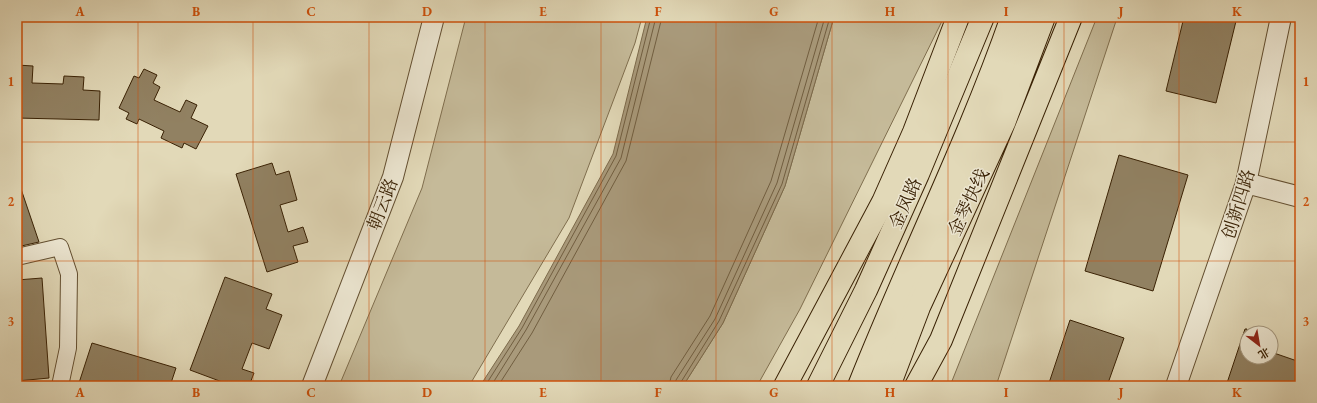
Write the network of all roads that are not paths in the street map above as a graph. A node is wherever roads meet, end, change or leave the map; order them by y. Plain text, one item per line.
1 (434, 17) edge
2 (958, 17) edge
3 (983, 17) edge
4 (1012, 17) edge
5 (1028, 17) edge
6 (1044, 17) edge
7 (1071, 17) edge
8 (1281, 17) edge
9 (1246, 183) junction
10 (1300, 197) edge
11 (17, 257) edge
12 (941, 340) junction
13 (60, 386) edge
14 (312, 386) edge
15 (785, 386) edge
16 (818, 386) edge
17 (859, 386) edge
18 (870, 386) edge
19 (890, 386) edge
20 (916, 386) edge
21 (920, 386) edge
22 (1176, 386) edge

1 - 14 street, 朝云路
2 - 15 main road
3 - 16 main road, 金凤路
4 - 17 main road, 金琴快线
5 - 18 main road
6 - 19 main road, 金琴快线
7 - 12 main road
8 - 9 street, 创新四路
9 - 10 street
9 - 22 street, 创新四路
11 - 13 street
12 - 20 main road
12 - 21 street

